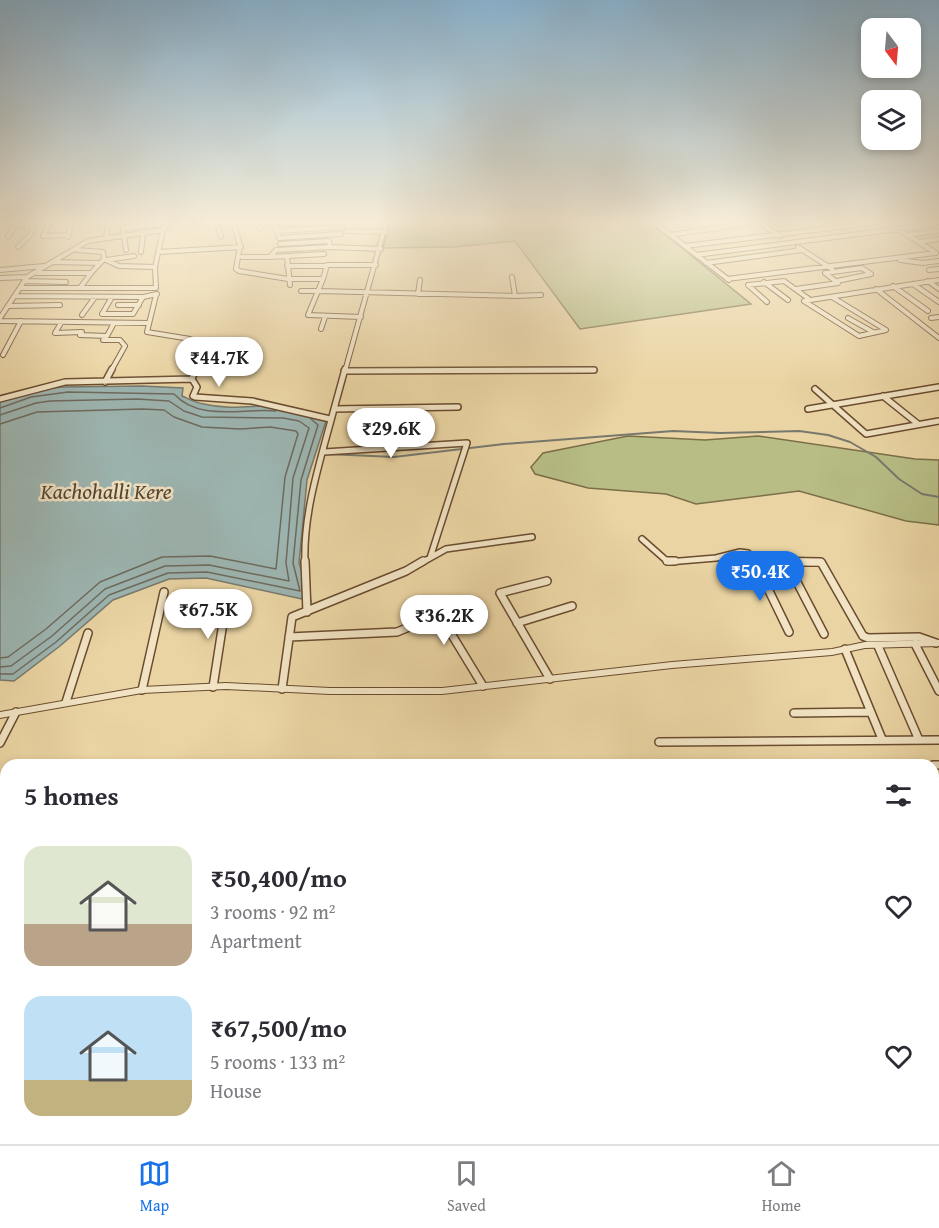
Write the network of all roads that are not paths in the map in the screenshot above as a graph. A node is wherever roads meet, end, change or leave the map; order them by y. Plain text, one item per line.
1 (31, 276) edge
2 (89, 276) edge
3 (155, 276) edge
4 (272, 276) edge
5 (373, 276) edge
6 (723, 276) edge
7 (757, 276) edge
8 (830, 276) edge
9 (863, 276) edge
10 (512, 277) dead end
11 (0, 278) edge
12 (26, 279) junction
13 (288, 279) junction
14 (323, 279) joint
15 (420, 280) dead end
16 (939, 280) edge
17 (837, 281) junction
18 (928, 281) junction
19 (66, 282) dead end
20 (764, 282) junction
21 (913, 284) junction
22 (290, 285) dead end
23 (893, 286) junction
24 (20, 288) junction
25 (80, 288) junction
26 (156, 288) junction
27 (796, 289) junction
28 (876, 289) junction
29 (939, 289) edge
30 (301, 291) dead end
31 (318, 291) junction
32 (368, 293) junction
33 (418, 294) junction
34 (156, 295) junction
35 (541, 295) dead end
36 (15, 296) junction
37 (515, 296) junction
38 (95, 297) junction
39 (112, 297) junction
40 (143, 297) junction
41 (832, 297) junction
42 (809, 299) junction
43 (788, 300) dead end
44 (767, 302) dead end
45 (939, 302) edge
46 (60, 305) dead end
47 (118, 305) dead end
48 (139, 305) junction
49 (9, 306) junction
50 (928, 311) dead end
51 (82, 315) dead end
52 (325, 317) junction
53 (361, 317) junction
54 (939, 317) edge
55 (848, 318) dead end
56 (931, 318) dead end
57 (0, 320) edge
58 (21, 321) junction
59 (61, 323) junction
60 (88, 323) junction
61 (114, 323) junction
62 (148, 323) junction
63 (321, 329) dead end
64 (82, 332) junction
65 (873, 333) junction
66 (88, 337) junction
67 (939, 338) edge
68 (3, 355) dead end
69 (594, 370) dead end
70 (344, 371) junction
71 (192, 379) junction
72 (105, 382) junction
73 (939, 387) edge
74 (932, 388) junction
75 (815, 389) dead end
76 (939, 393) edge
77 (883, 396) junction
78 (0, 399) edge
79 (834, 404) junction
80 (458, 407) dead end
81 (334, 409) junction
82 (808, 409) dead end
83 (330, 419) junction
84 (939, 421) edge
85 (918, 424) junction
86 (323, 454) junction
87 (532, 537) dead end
88 (642, 539) dead end
89 (430, 558) junction
90 (755, 562) junction
91 (787, 563) junction
92 (547, 581) dead end
93 (164, 592) dead end
94 (227, 597) dead end
95 (572, 606) dead end
96 (307, 612) junction
97 (517, 623) junction
98 (789, 632) dead end
99 (88, 633) dead end
100 (824, 634) dead end
101 (289, 637) junction
102 (938, 643) edge
103 (915, 644) junction
104 (878, 646) junction
105 (845, 650) junction
106 (550, 679) junction
107 (483, 686) junction
108 (213, 687) junction
109 (282, 689) junction
110 (142, 690) junction
111 (939, 691) edge
112 (66, 702) junction
113 (16, 712) junction
114 (870, 712) junction
115 (794, 713) dead end
116 (0, 715) edge
117 (882, 739) junction
118 (919, 740) junction
119 (939, 740) edge
120 (658, 742) dead end
121 (0, 743) edge

1 - 12 street
2 - 25 street
3 - 26 street
4 - 13 street
5 - 32 street
6 - 7 street
8 - 17 street
9 - 17 street
10 - 37 street
11 - 12 street
12 - 19 street
12 - 24 street
13 - 14 street
13 - 22 street
14 - 31 street
15 - 33 street
16 - 18 street
17 - 27 street
18 - 21 street
18 - 29 street
20 - 27 street
20 - 43 street
20 - 44 street
21 - 23 street
21 - 45 street
23 - 28 street
23 - 50 street
24 - 25 street
24 - 36 street
25 - 26 street
26 - 34 street
27 - 42 street
28 - 41 street
28 - 67 street
30 - 31 street
31 - 32 street
31 - 52 street
32 - 33 street
32 - 53 street
33 - 37 street
34 - 40 street
34 - 62 street
35 - 37 street
36 - 38 street
36 - 49 street
38 - 39 street
38 - 51 street
39 - 40 street
39 - 48 street
40 - 48 street
41 - 42 street
41 - 65 street
42 - 65 street
46 - 49 street
47 - 48 street
49 - 57 street
52 - 53 street
52 - 63 street
53 - 70 street
54 - 56 street
55 - 65 street
57 - 58 street
58 - 59 street
58 - 68 street
59 - 60 street
59 - 64 street
60 - 61 street
60 - 64 street
61 - 62 street
61 - 66 street
62 - 71 street
64 - 66 street
66 - 72 street
69 - 70 street
70 - 81 street
71 - 72 street
71 - 83 street
72 - 78 street
73 - 74 street
74 - 76 street
74 - 77 street
75 - 79 street
77 - 79 street
77 - 85 street
79 - 82 street
79 - 85 street
80 - 81 street
81 - 83 street
83 - 86 street
84 - 85 street
86 - 89 street
86 - 96 street
87 - 89 street
88 - 90 street
89 - 96 street
90 - 91 street
90 - 98 street
91 - 100 street
91 - 102 street
92 - 97 street
93 - 110 street
94 - 108 street
95 - 97 street
96 - 101 street
97 - 106 street
99 - 112 street
101 - 107 street
101 - 109 street
102 - 103 street
103 - 104 street
103 - 111 street
104 - 105 street
104 - 118 street
105 - 106 street
105 - 114 street
106 - 107 street
107 - 109 street
108 - 109 street
108 - 110 street
110 - 112 street
112 - 113 street
113 - 116 street
113 - 121 street
114 - 115 street
114 - 117 street
117 - 118 street
117 - 120 street
118 - 119 street

